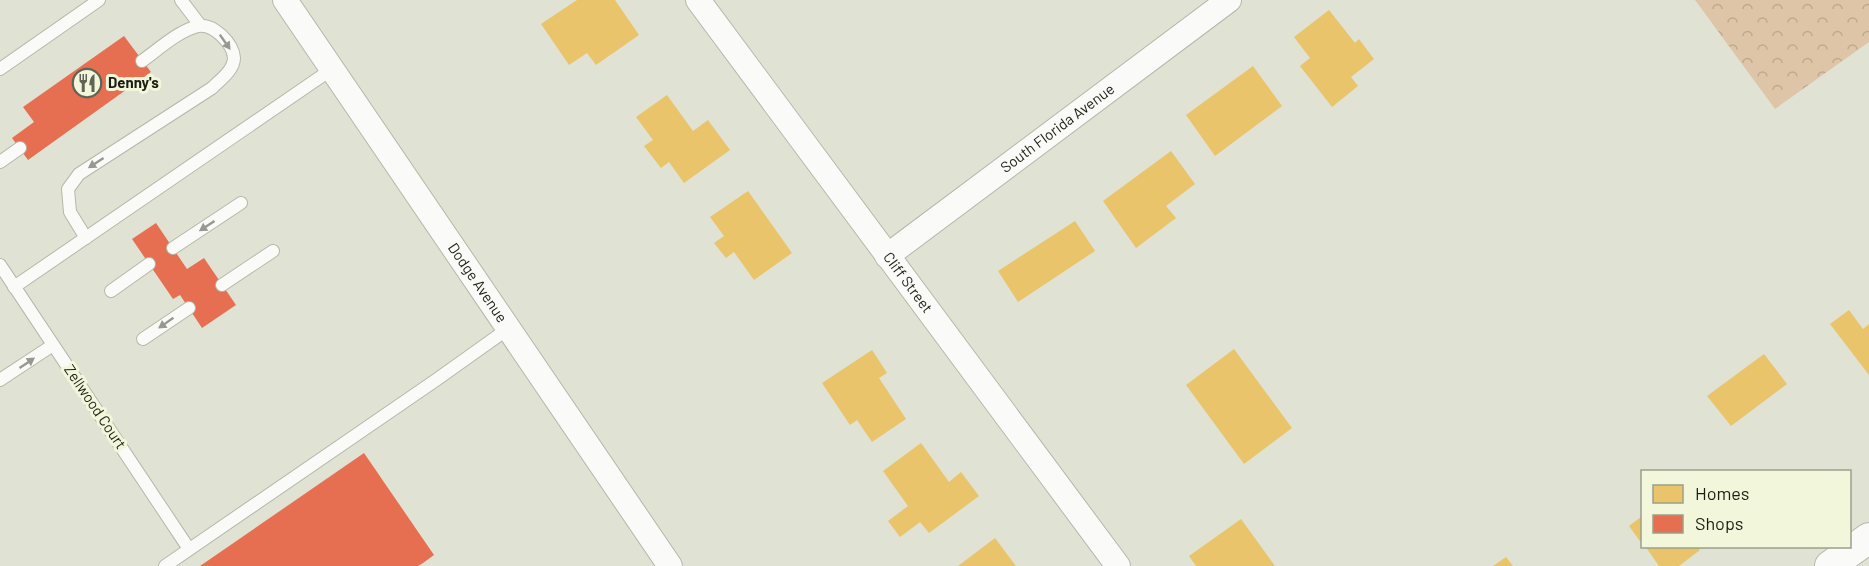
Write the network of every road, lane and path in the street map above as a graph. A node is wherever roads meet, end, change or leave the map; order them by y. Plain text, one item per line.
1 (99, 0) edge
2 (181, 0) edge
3 (285, 0) edge
4 (698, 0) edge
5 (1229, 0) edge
6 (200, 25) junction
7 (142, 61) dead end
8 (0, 69) edge
9 (332, 69) junction
10 (0, 156) edge
11 (0, 162) edge
12 (241, 203) dead end
13 (87, 238) junction
14 (173, 248) dead end
15 (273, 251) dead end
16 (887, 256) junction
17 (149, 264) dead end
18 (0, 265) edge
19 (222, 285) dead end
20 (14, 287) junction
21 (111, 291) dead end
22 (189, 308) dead end
23 (509, 328) junction
24 (143, 339) dead end
25 (53, 345) junction
26 (0, 380) edge
27 (1869, 538) edge
28 (189, 549) junction
29 (165, 566) edge
30 (670, 566) edge
31 (1118, 566) edge
32 (1830, 566) edge

1 - 8 lane
2 - 6 lane
3 - 9 street, Dodge Avenue
4 - 16 street, Cliff Street
5 - 16 street, South Florida Avenue
6 - 7 lane
6 -> 13 lane
9 - 13 lane
9 - 23 street, Dodge Avenue
10 - 11 lane
12 -> 14 lane
13 - 20 lane
15 - 19 lane
16 - 31 street, Cliff Street
17 - 21 lane
18 - 20 lane, Zellwood Court
20 - 25 lane, Zellwood Court
22 -> 24 lane
23 - 28 lane
23 - 30 street, Dodge Avenue
26 -> 25 lane
25 - 28 lane, Zellwood Court
27 - 32 street
28 - 29 lane

